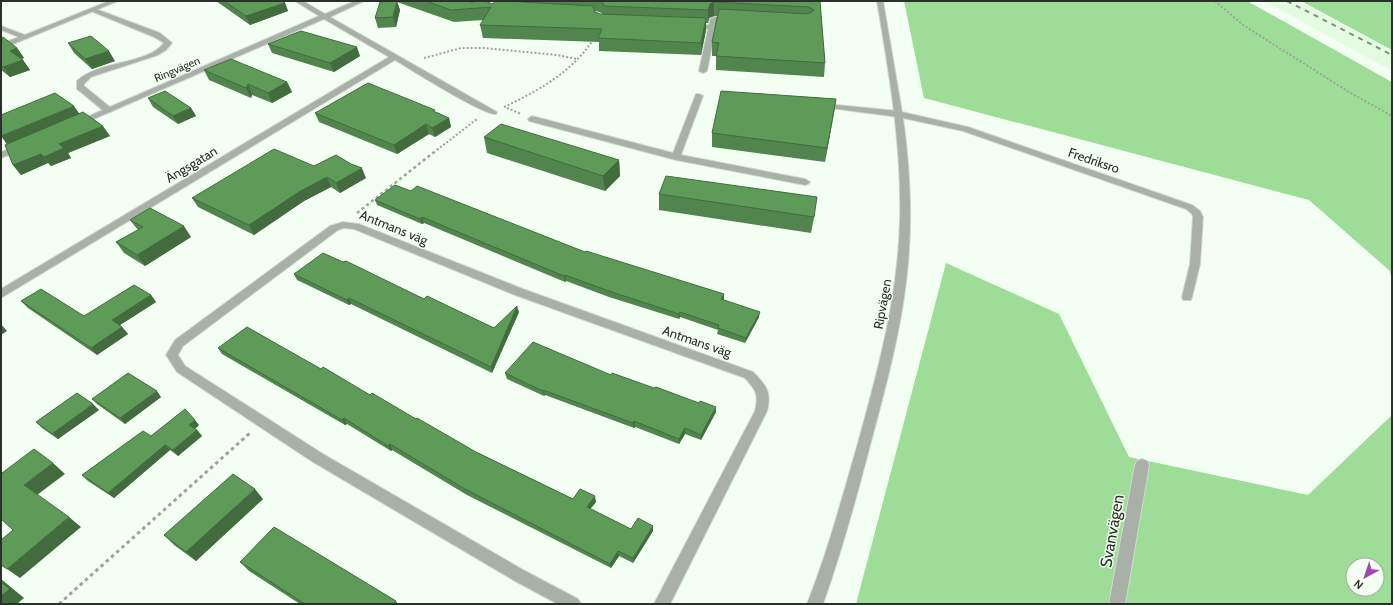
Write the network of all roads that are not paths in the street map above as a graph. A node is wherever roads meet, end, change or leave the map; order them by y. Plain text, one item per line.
1 (115, 1) edge
2 (298, 1) edge
3 (361, 1) edge
4 (880, 1) edge
5 (93, 10) junction
6 (325, 17) junction
7 (737, 20) edge
8 (688, 26) edge
9 (712, 27) junction
10 (1, 28) edge
11 (25, 38) junction
12 (1, 47) edge
13 (395, 56) junction
14 (703, 71) dead end
15 (699, 96) dead end
16 (830, 106) edge
17 (108, 110) junction
18 (493, 112) road end
19 (898, 114) junction
20 (532, 119) dead end
21 (73, 125) edge
22 (30, 143) edge
23 (1, 155) edge
24 (676, 157) junction
25 (805, 182) dead end
26 (1, 294) edge
27 (1187, 297) dead end
28 (1142, 465) dead end
29 (573, 604) edge
30 (662, 604) edge
31 (815, 604) edge
32 (1117, 604) edge

1 - 5 street
2 - 6 street
3 - 6 street, Ringvägen
4 - 19 street, Ripvägen
5 - 11 street
5 - 17 street
6 - 13 street
6 - 17 street, Ringvägen
7 - 9 street
8 - 9 street
9 - 14 street
10 - 11 street
11 - 12 street
13 - 18 street
13 - 26 street, Ängsgatan
15 - 24 street
16 - 19 street, Fredriksro
17 - 21 street, Ringvägen
19 - 27 street, Fredriksro
19 - 31 street, Ripvägen
20 - 24 street
22 - 23 street
24 - 25 street
28 - 32 street, Svanvägen
29 - 30 street, Antmans väg

